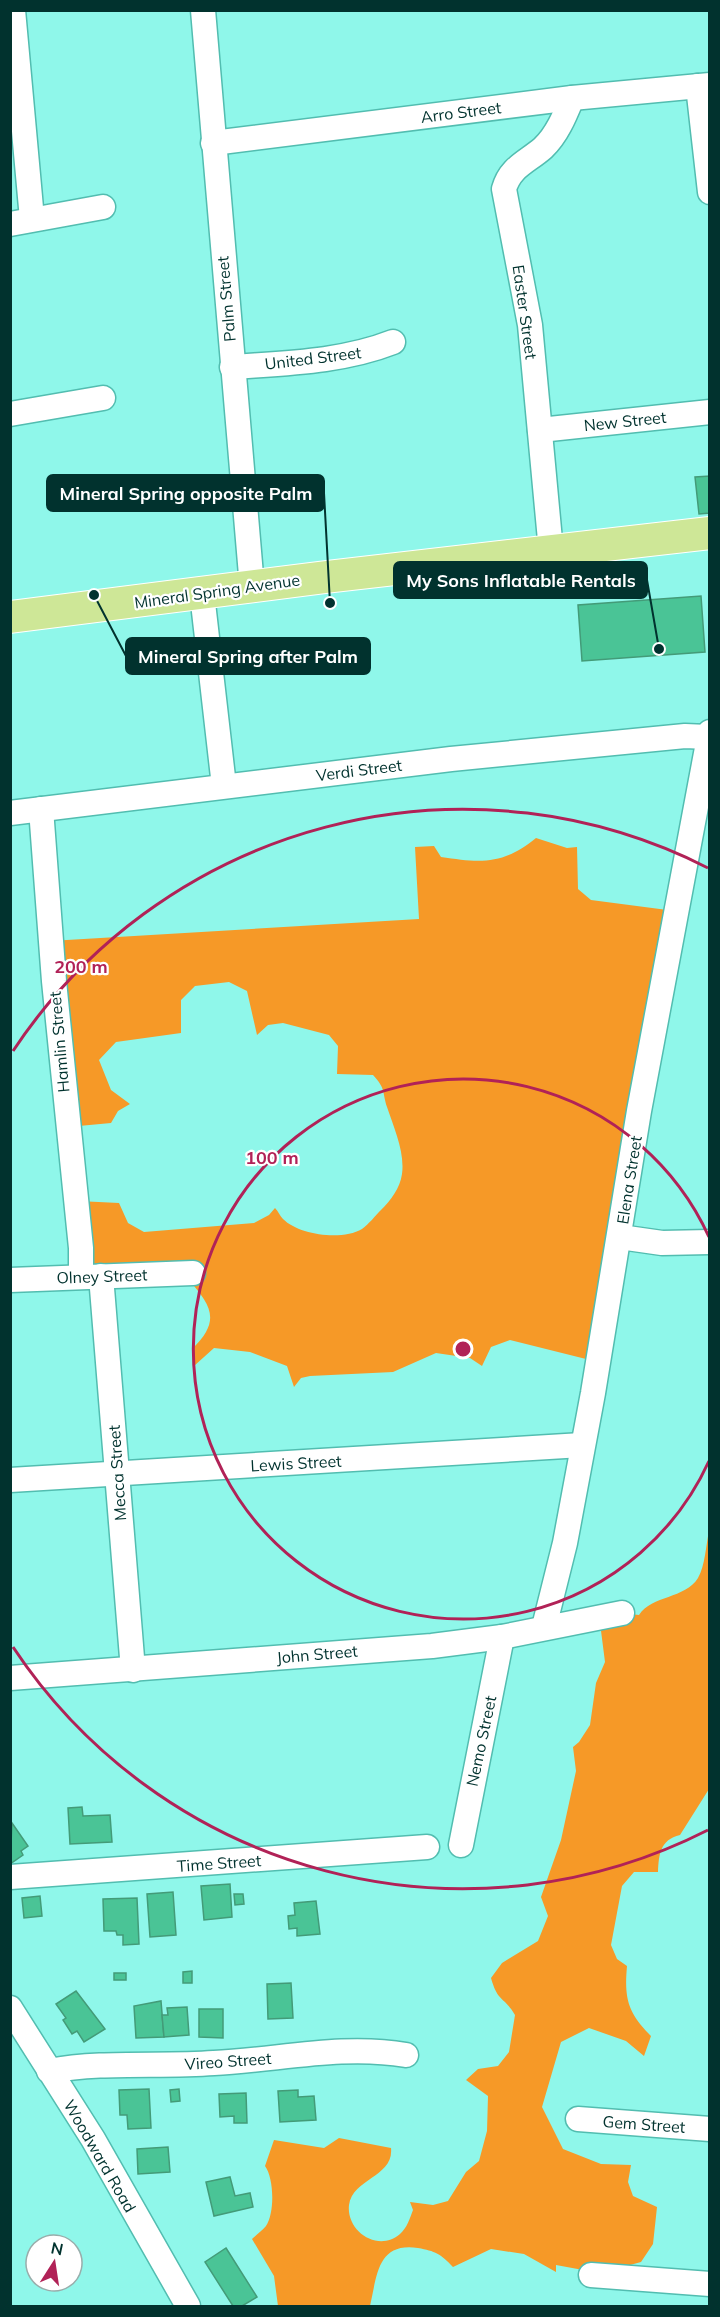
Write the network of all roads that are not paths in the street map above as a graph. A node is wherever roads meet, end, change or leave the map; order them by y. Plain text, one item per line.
1 (13, 10) edge
2 (203, 10) edge
3 (704, 85) edge
4 (572, 98) junction
5 (213, 143) junction
6 (710, 192) edge
7 (103, 207) dead end
8 (21, 222) edge
9 (393, 342) dead end
10 (232, 367) junction
11 (103, 398) dead end
12 (710, 412) edge
13 (10, 414) edge
14 (540, 430) junction
15 (710, 533) edge
16 (551, 551) junction
17 (252, 587) junction
18 (202, 594) junction
19 (10, 617) edge
20 (709, 735) edge
21 (224, 786) junction
22 (41, 809) junction
23 (10, 813) edge
24 (620, 1237) junction
25 (710, 1242) edge
26 (193, 1273) dead end
27 (91, 1276) junction
28 (10, 1280) edge
29 (582, 1445) junction
30 (117, 1473) junction
31 (10, 1480) edge
32 (622, 1613) dead end
33 (544, 1627) junction
34 (502, 1636) junction
35 (134, 1670) junction
36 (10, 1678) edge
37 (461, 1845) dead end
38 (427, 1846) dead end
39 (10, 1877) edge
40 (10, 2008) edge
41 (406, 2055) dead end
42 (50, 2071) junction
43 (578, 2119) dead end
44 (710, 2129) edge
45 (591, 2276) dead end
46 (710, 2284) edge
47 (188, 2307) edge

1 - 8 street
2 - 5 street, Palm Street
3 - 4 street, Arro Street
3 - 6 street
4 - 5 street, Arro Street
4 - 14 street, Easter Street
5 - 10 street, Palm Street
7 - 8 street
9 - 10 street, United Street
10 - 17 street, Palm Street
11 - 13 street
12 - 14 street, New Street
14 - 16 street, Easter Street
15 - 16 main road, Mineral Spring Avenue
16 - 17 main road, Mineral Spring Avenue
17 - 18 main road, Mineral Spring Avenue
18 - 19 main road, Mineral Spring Avenue
18 - 21 street
20 - 21 street, Verdi Street
20 - 24 street, Elena Street
21 - 22 street, Verdi Street
22 - 23 street, Verdi Street
22 - 27 street, Hamlin Street
24 - 25 street
24 - 29 street, Elena Street
26 - 27 street, Olney Street
27 - 28 street, Olney Street
27 - 30 street, Mecca Street
29 - 30 street, Lewis Street
29 - 33 street, Elena Street
30 - 31 street, Lewis Street
30 - 35 street, Mecca Street
32 - 33 street, John Street
33 - 34 street, John Street
34 - 35 street, John Street
34 - 37 street, Nemo Street
35 - 36 street, John Street
38 - 39 street, Time Street
40 - 42 street, Woodward Road
41 - 42 street, Vireo Street
42 - 47 street, Woodward Road
43 - 44 street, Gem Street
45 - 46 street

